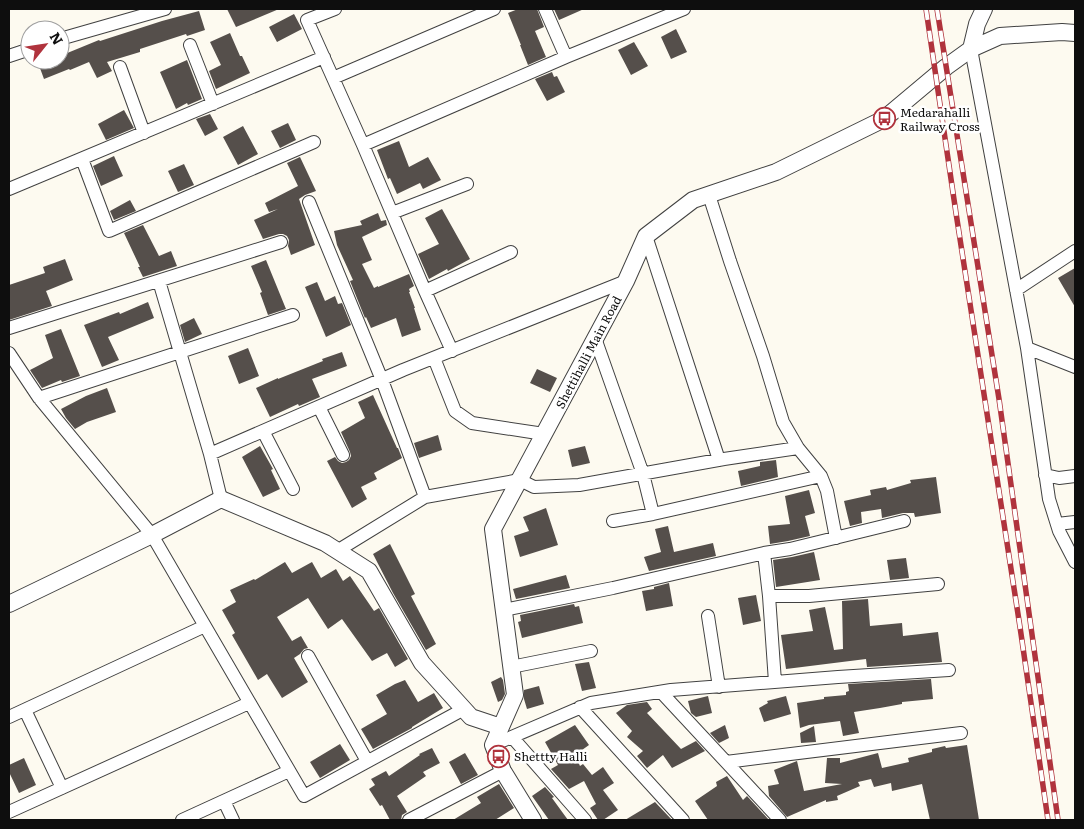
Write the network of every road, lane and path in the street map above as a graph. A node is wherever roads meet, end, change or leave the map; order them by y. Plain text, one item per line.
1 (165, 9) edge
2 (335, 9) edge
3 (494, 9) edge
4 (545, 9) edge
5 (684, 9) edge
6 (984, 9) edge
7 (1075, 33) edge
8 (70, 36) edge
9 (190, 45) dead end
10 (971, 48) junction
11 (324, 57) junction
12 (566, 57) junction
13 (120, 67) dead end
14 (333, 78) junction
15 (213, 104) junction
16 (144, 133) junction
17 (314, 142) dead end
18 (364, 144) junction
19 (82, 159) junction
20 (467, 184) dead end
21 (9, 189) edge
22 (709, 195) junction
23 (309, 202) dead end
24 (392, 214) junction
25 (646, 236) junction
26 (281, 242) dead end
27 (1075, 251) edge
28 (511, 252) dead end
29 (159, 281) junction
30 (626, 281) junction
31 (1016, 290) junction
32 (425, 291) junction
33 (293, 315) dead end
34 (9, 328) edge
35 (595, 338) junction
36 (1027, 348) junction
37 (452, 351) junction
38 (180, 352) junction
39 (9, 353) edge
40 (434, 358) junction
41 (1075, 367) edge
42 (382, 380) junction
43 (39, 398) junction
44 (318, 407) junction
45 (262, 431) junction
46 (544, 434) junction
47 (798, 448) junction
48 (210, 454) junction
49 (343, 455) dead end
50 (719, 460) junction
51 (643, 474) junction
52 (822, 476) junction
53 (1045, 476) junction
54 (1075, 476) edge
55 (520, 480) junction
56 (293, 489) dead end
57 (425, 497) junction
58 (222, 499) junction
59 (653, 514) junction
60 (613, 520) dead end
61 (904, 521) dead end
62 (1075, 522) edge
63 (1057, 524) junction
64 (152, 535) junction
65 (836, 538) junction
66 (338, 551) junction
67 (764, 553) junction
68 (1075, 562) edge
69 (938, 584) dead end
70 (769, 596) junction
71 (9, 604) edge
72 (504, 610) junction
73 (708, 616) dead end
74 (205, 626) junction
75 (591, 651) dead end
76 (308, 656) dead end
77 (511, 667) junction
78 (949, 670) dead end
79 (775, 682) junction
80 (719, 687) junction
81 (661, 692) junction
82 (249, 703) junction
83 (580, 707) junction
84 (464, 709) junction
85 (25, 710) junction
86 (9, 717) edge
87 (506, 732) junction
88 (961, 733) dead end
89 (368, 762) junction
90 (726, 762) junction
91 (289, 771) junction
92 (503, 771) junction
93 (62, 788) junction
94 (224, 801) junction
95 (9, 812) edge
96 (182, 820) edge
97 (233, 820) edge
98 (409, 820) edge
99 (532, 820) edge
100 (585, 820) edge
101 (683, 820) edge
102 (780, 820) edge

1 - 8 street
2 - 11 street
3 - 14 street
4 - 12 street
5 - 12 street
6 - 10 street
7 - 10 street, Shettihalli Main Road
9 - 15 street
10 - 22 street, Shettihalli Main Road
10 - 31 street
11 - 14 street
11 - 15 street
12 - 18 street
13 - 16 street
14 - 18 street
15 - 16 street
16 - 19 street
17 - 19 street
18 - 24 street
19 - 21 street
20 - 24 street
22 - 25 street, Shettihalli Main Road
22 - 47 street
23 - 42 street
24 - 32 street
25 - 30 street, Shettihalli Main Road
25 - 50 street
26 - 29 street
27 - 31 street
28 - 32 street
29 - 34 street
29 - 38 street
30 - 35 street, Shettihalli Main Road
30 - 37 street
31 - 36 street
32 - 37 street
33 - 38 street
35 - 46 street, Shettihalli Main Road
35 - 51 street
36 - 41 street
36 - 53 street
37 - 40 street
38 - 43 street
38 - 48 street
39 - 43 street
40 - 42 street
40 - 46 street
42 - 44 street
42 - 57 street
43 - 64 street
44 - 45 street
44 - 49 street
45 - 48 street
45 - 56 street
46 - 55 street, Shettihalli Main Road
47 - 50 street
47 - 52 street
48 - 58 street
50 - 51 street
51 - 55 street
51 - 59 street
52 - 59 street
52 - 65 street
53 - 54 street
53 - 63 street
55 - 57 street
55 - 72 street, Shettihalli Main Road
57 - 66 street
58 - 64 street
58 - 66 street
59 - 60 street
61 - 65 street
62 - 63 street
63 - 68 street
64 - 71 street
64 - 74 street
65 - 67 street
66 - 84 street
67 - 70 street
67 - 72 street
69 - 70 street
70 - 79 street
72 - 77 street, Shettihalli Main Road
73 - 80 street
74 - 82 street
74 - 85 street
75 - 77 street
76 - 89 street
77 - 87 street, Shettihalli Main Road
78 - 79 street
79 - 80 street
80 - 81 street
81 - 83 street
81 - 90 street
82 - 91 street
82 - 93 street
83 - 87 street
83 - 101 street
84 - 87 street
84 - 89 street
85 - 86 street
85 - 93 street
87 - 92 street, Shettihalli Main Road
87 - 100 street
88 - 90 street
89 - 91 street
90 - 102 street
91 - 94 street
92 - 98 street
92 - 99 street, Shettihalli Main Road
93 - 95 street
94 - 96 street
94 - 97 street

